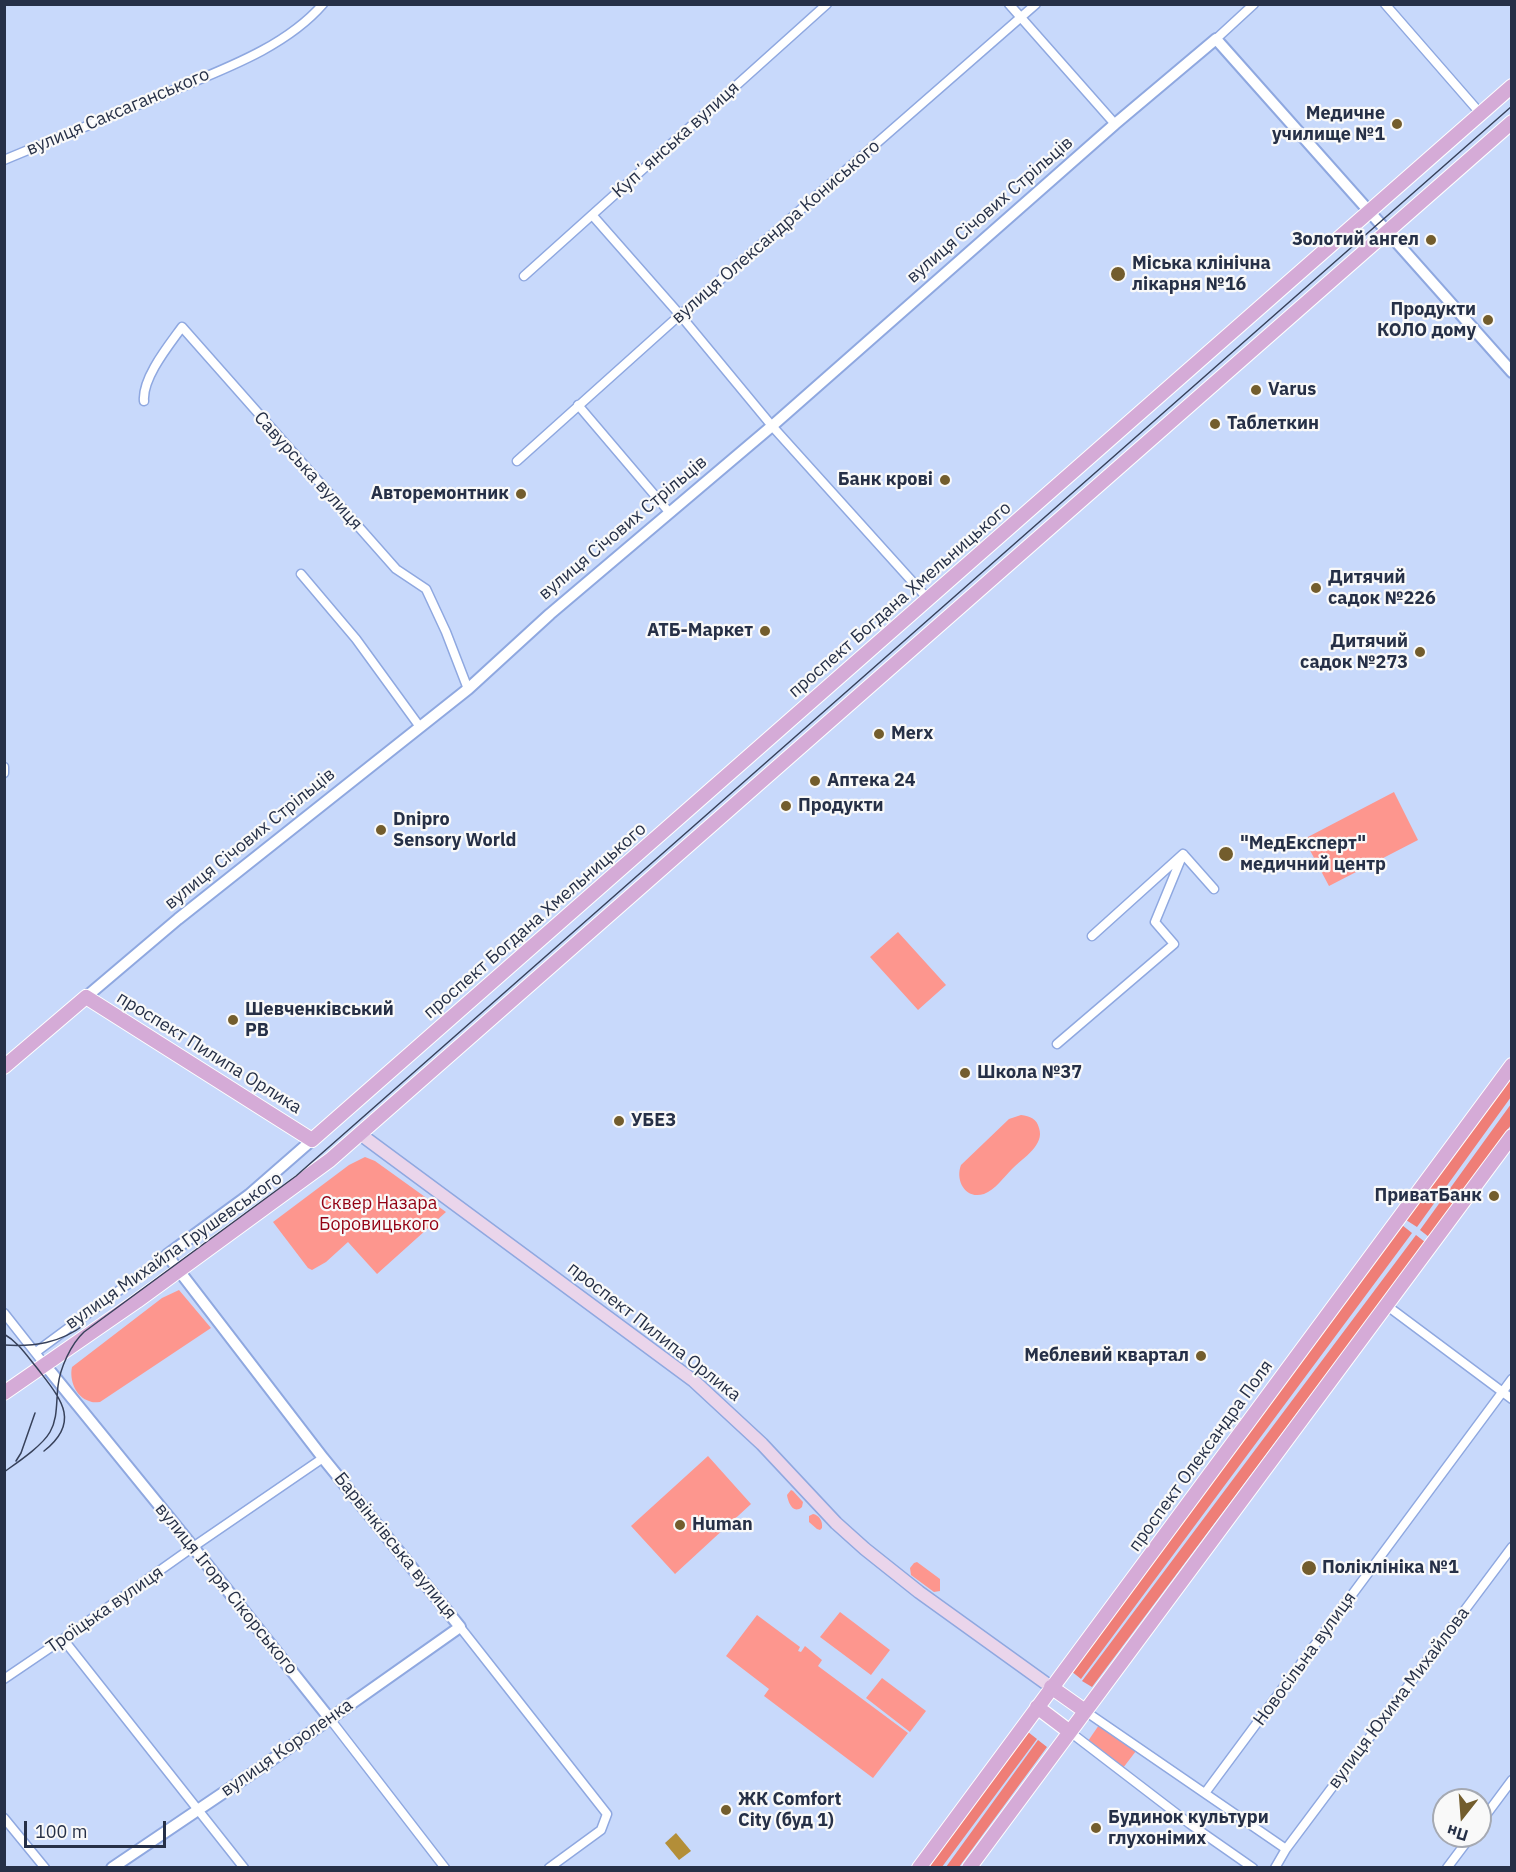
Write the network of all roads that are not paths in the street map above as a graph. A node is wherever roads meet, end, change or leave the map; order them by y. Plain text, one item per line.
1 (323, 4) edge
2 (827, 4) edge
3 (1009, 4) edge
4 (1036, 4) edge
5 (1254, 4) edge
6 (1385, 4) edge
7 (1020, 18) junction
8 (1216, 39) junction
9 (1512, 86) edge
10 (1480, 113) junction
11 (1512, 122) edge
12 (1115, 124) junction
13 (4, 160) edge
14 (1368, 212) junction
15 (593, 216) junction
16 (1386, 231) junction
17 (524, 276) dead end
18 (681, 316) junction
19 (1512, 372) edge
20 (144, 401) dead end
21 (578, 405) junction
22 (772, 426) junction
23 (517, 461) dead end
24 (669, 512) junction
25 (301, 573) dead end
26 (928, 599) junction
27 (946, 619) junction
28 (468, 689) junction
29 (420, 727) junction
30 (4, 767) edge
31 (4, 773) edge
32 (676, 821) junction
33 (694, 841) junction
34 (1183, 854) junction
35 (1214, 889) dead end
36 (1092, 936) dead end
37 (86, 997) junction
38 (1057, 1044) dead end
39 (1512, 1065) edge
40 (4, 1067) edge
41 (339, 1117) junction
42 (360, 1134) junction
43 (1512, 1136) edge
44 (312, 1140) junction
45 (167, 1255) junction
46 (179, 1270) junction
47 (1386, 1305) junction
48 (4, 1313) edge
49 (36, 1352) junction
50 (45, 1365) junction
51 (1512, 1379) edge
52 (1503, 1392) junction
53 (4, 1393) edge
54 (1512, 1399) edge
55 (323, 1458) junction
56 (193, 1547) junction
57 (1512, 1547) edge
58 (460, 1627) junction
59 (63, 1639) junction
60 (4, 1679) edge
61 (1052, 1687) junction
62 (1037, 1707) junction
63 (1085, 1711) junction
64 (330, 1719) junction
65 (1070, 1732) junction
66 (1512, 1780) edge
67 (1205, 1793) junction
68 (1492, 1807) edge
69 (199, 1809) junction
70 (4, 1818) edge
71 (1462, 1848) edge
72 (1286, 1849) junction
73 (45, 1868) edge
74 (112, 1868) edge
75 (244, 1868) edge
76 (445, 1868) edge
77 (549, 1868) edge
78 (919, 1868) edge
79 (969, 1868) edge
80 (1253, 1868) edge
81 (1275, 1868) edge
82 (1447, 1868) edge

1 - 13 street, вулиця Саксаганського
2 - 15 street, Купʼянська вулиця
3 - 7 street
4 - 7 street, вулиця Олександра Кониського
5 - 8 street, вулиця Січових Стрільців
6 - 10 street
7 - 12 street
7 - 18 street, вулиця Олександра Кониського
8 - 12 street, вулиця Січових Стрільців
8 - 14 street
9 - 10 main road, проспект Богдана Хмельницького
10 - 14 main road, проспект Богдана Хмельницького
11 - 16 main road
12 - 22 street, вулиця Січових Стрільців
14 - 16 street
14 - 26 main road, проспект Богдана Хмельницького
15 - 17 street, Купʼянська вулиця
15 - 18 street
16 - 19 street
16 - 27 main road
18 - 21 street, вулиця Олександра Кониського
18 - 22 street
20 - 28 street, Савурська вулиця
21 - 23 street, вулиця Олександра Кониського
21 - 24 street
22 - 24 street, вулиця Січових Стрільців
22 - 26 street
24 - 28 street, вулиця Січових Стрільців
25 - 29 street
26 - 27 main road
26 - 32 main road, проспект Богдана Хмельницького
27 - 33 main road
28 - 29 street, вулиця Січових Стрільців
29 - 37 street, вулиця Січових Стрільців
30 - 31 street
32 - 33 main road
32 - 41 main road, проспект Богдана Хмельницького
33 - 42 main road
34 - 35 street
34 - 36 street
34 - 38 street
37 - 40 main road, вулиця Січових Стрільців
37 - 44 main road, проспект Пилипа Орлика
39 - 61 main road, проспект Олександра Поля
41 - 42 main road
41 - 44 main road, проспект Богдана Хмельницького
42 - 46 main road, вулиця Михайла Грушевського
42 - 61 main road, проспект Пилипа Орлика
43 - 47 main road
44 - 45 street, вулиця Михайла Грушевського
45 - 46 street, Барвінківська вулиця
45 - 49 street, вулиця Михайла Грушевського
46 - 50 main road, вулиця Михайла Грушевського
46 - 55 street, Барвінківська вулиця
47 - 52 street
47 - 63 main road
48 - 49 street, вулиця Ігоря Сікорського
49 - 50 street, вулиця Ігоря Сікорського
50 - 53 main road, вулиця Михайла Грушевського
50 - 56 street, вулиця Ігоря Сікорського
51 - 52 street, Новосільна вулиця
52 - 54 street
52 - 67 street, Новосільна вулиця
55 - 56 street, Троїцька вулиця
55 - 58 street, Барвінківська вулиця
56 - 59 street, Троїцька вулиця
56 - 64 street, вулиця Ігоря Сікорського
57 - 72 street, вулиця Юхима Михайлова
58 - 64 street, вулиця Короленка
58 - 77 street, Барвінківська вулиця
59 - 60 street, Троїцька вулиця
59 - 69 street
61 - 62 main road, проспект Олександра Поля
61 - 63 main road
62 - 65 main road
62 - 78 main road, проспект Олександра Поля
63 - 65 main road
63 - 67 street
64 - 69 street, вулиця Короленка
64 - 76 street, вулиця Ігоря Сікорського
65 - 79 main road
65 - 80 street
66 - 68 street
67 - 72 street
69 - 74 street, вулиця Короленка
69 - 75 street
70 - 73 street
71 - 82 street
72 - 81 street, вулиця Юхима Михайлова

